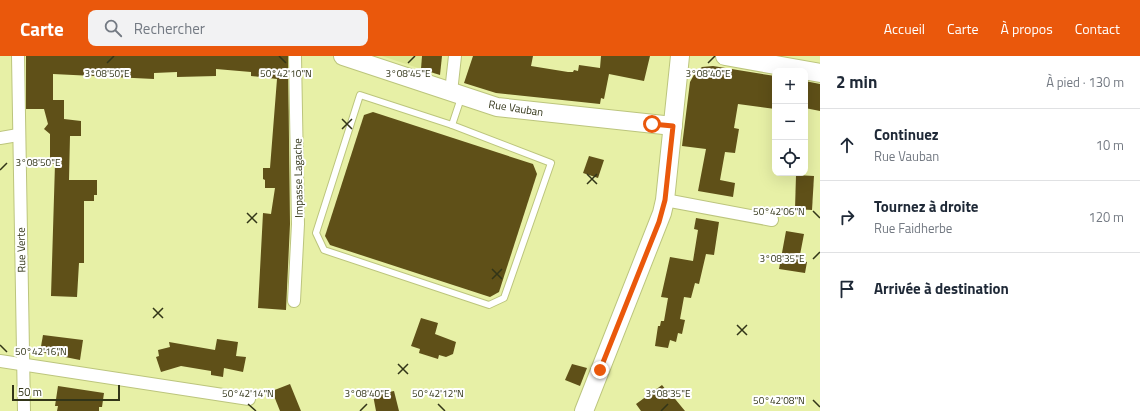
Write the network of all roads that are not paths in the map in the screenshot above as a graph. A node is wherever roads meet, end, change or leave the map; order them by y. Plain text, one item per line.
1 (18, 56) edge
2 (295, 56) edge
3 (343, 56) edge
4 (455, 56) edge
5 (680, 56) edge
6 (725, 56) edge
7 (820, 73) edge
8 (456, 94) junction
9 (452, 124) junction
10 (673, 126) junction
11 (18, 135) junction
12 (0, 138) edge
13 (665, 200) junction
14 (772, 220) dead end
15 (294, 301) dead end
16 (0, 361) edge
17 (23, 366) junction
18 (249, 399) dead end
19 (24, 411) edge
20 (584, 411) edge

1 - 11 street, Rue Verte
2 - 15 street, Impasse Lagache
3 - 8 street, Rue Vauban
4 - 8 street
5 - 10 street
6 - 7 street
8 - 9 lane
8 - 10 street, Rue Vauban
9 - 9 lane
10 - 13 street
11 - 12 street
11 - 17 street, Rue Verte
13 - 14 street
13 - 20 street
16 - 17 street
17 - 18 street
17 - 19 street, Rue Verte

